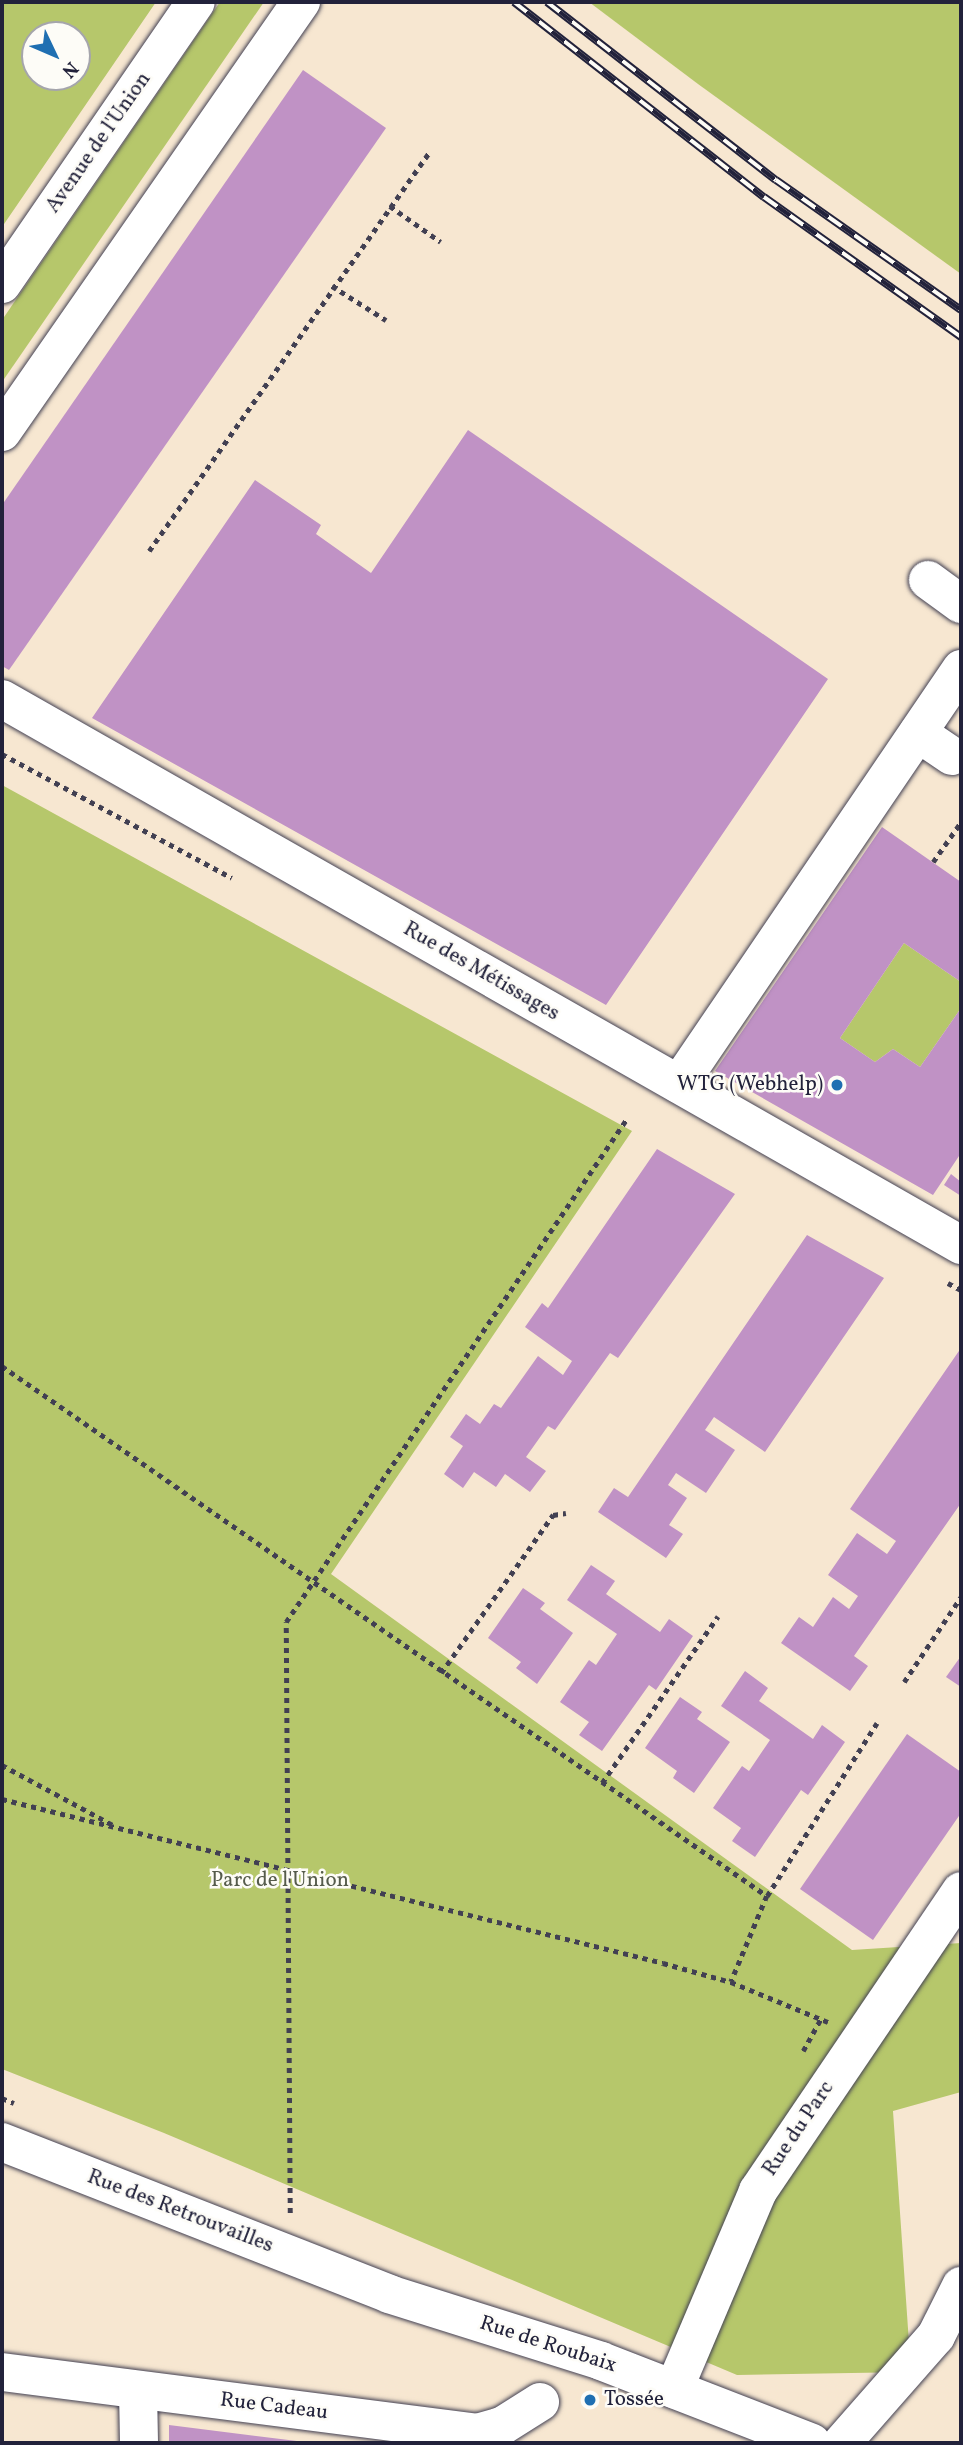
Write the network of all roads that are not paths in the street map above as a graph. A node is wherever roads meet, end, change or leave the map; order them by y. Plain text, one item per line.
1 (197, 2) edge
2 (300, 2) edge
3 (2, 284) edge
4 (2, 432) edge
5 (928, 580) dead end
6 (961, 604) edge
7 (961, 669) edge
8 (2, 699) edge
9 (918, 733) junction
10 (952, 756) dead end
11 (679, 1084) junction
12 (961, 1245) edge
13 (961, 1891) edge
14 (2, 2115) edge
15 (2, 2142) edge
16 (359, 2283) joint
17 (961, 2286) edge
18 (601, 2361) junction
19 (2, 2372) edge
20 (674, 2389) junction
21 (138, 2390) junction
22 (540, 2402) dead end
23 (139, 2443) edge
24 (813, 2443) edge
25 (842, 2443) edge

1 - 3 street, Avenue de l'Union
2 - 4 street
5 - 6 street
7 - 9 street
8 - 11 street, Rue des Métissages
9 - 10 street
9 - 11 street
11 - 12 street, Rue des Métissages
13 - 20 street, Rue du Parc
14 - 18 street
15 - 16 street, Rue des Retrouvailles
16 - 18 street, Rue de Roubaix
17 - 25 street
18 - 20 street, Rue de Roubaix
19 - 21 street, Rue Cadeau
20 - 24 street, Rue de Roubaix
21 - 22 street, Rue Cadeau
21 - 23 street

